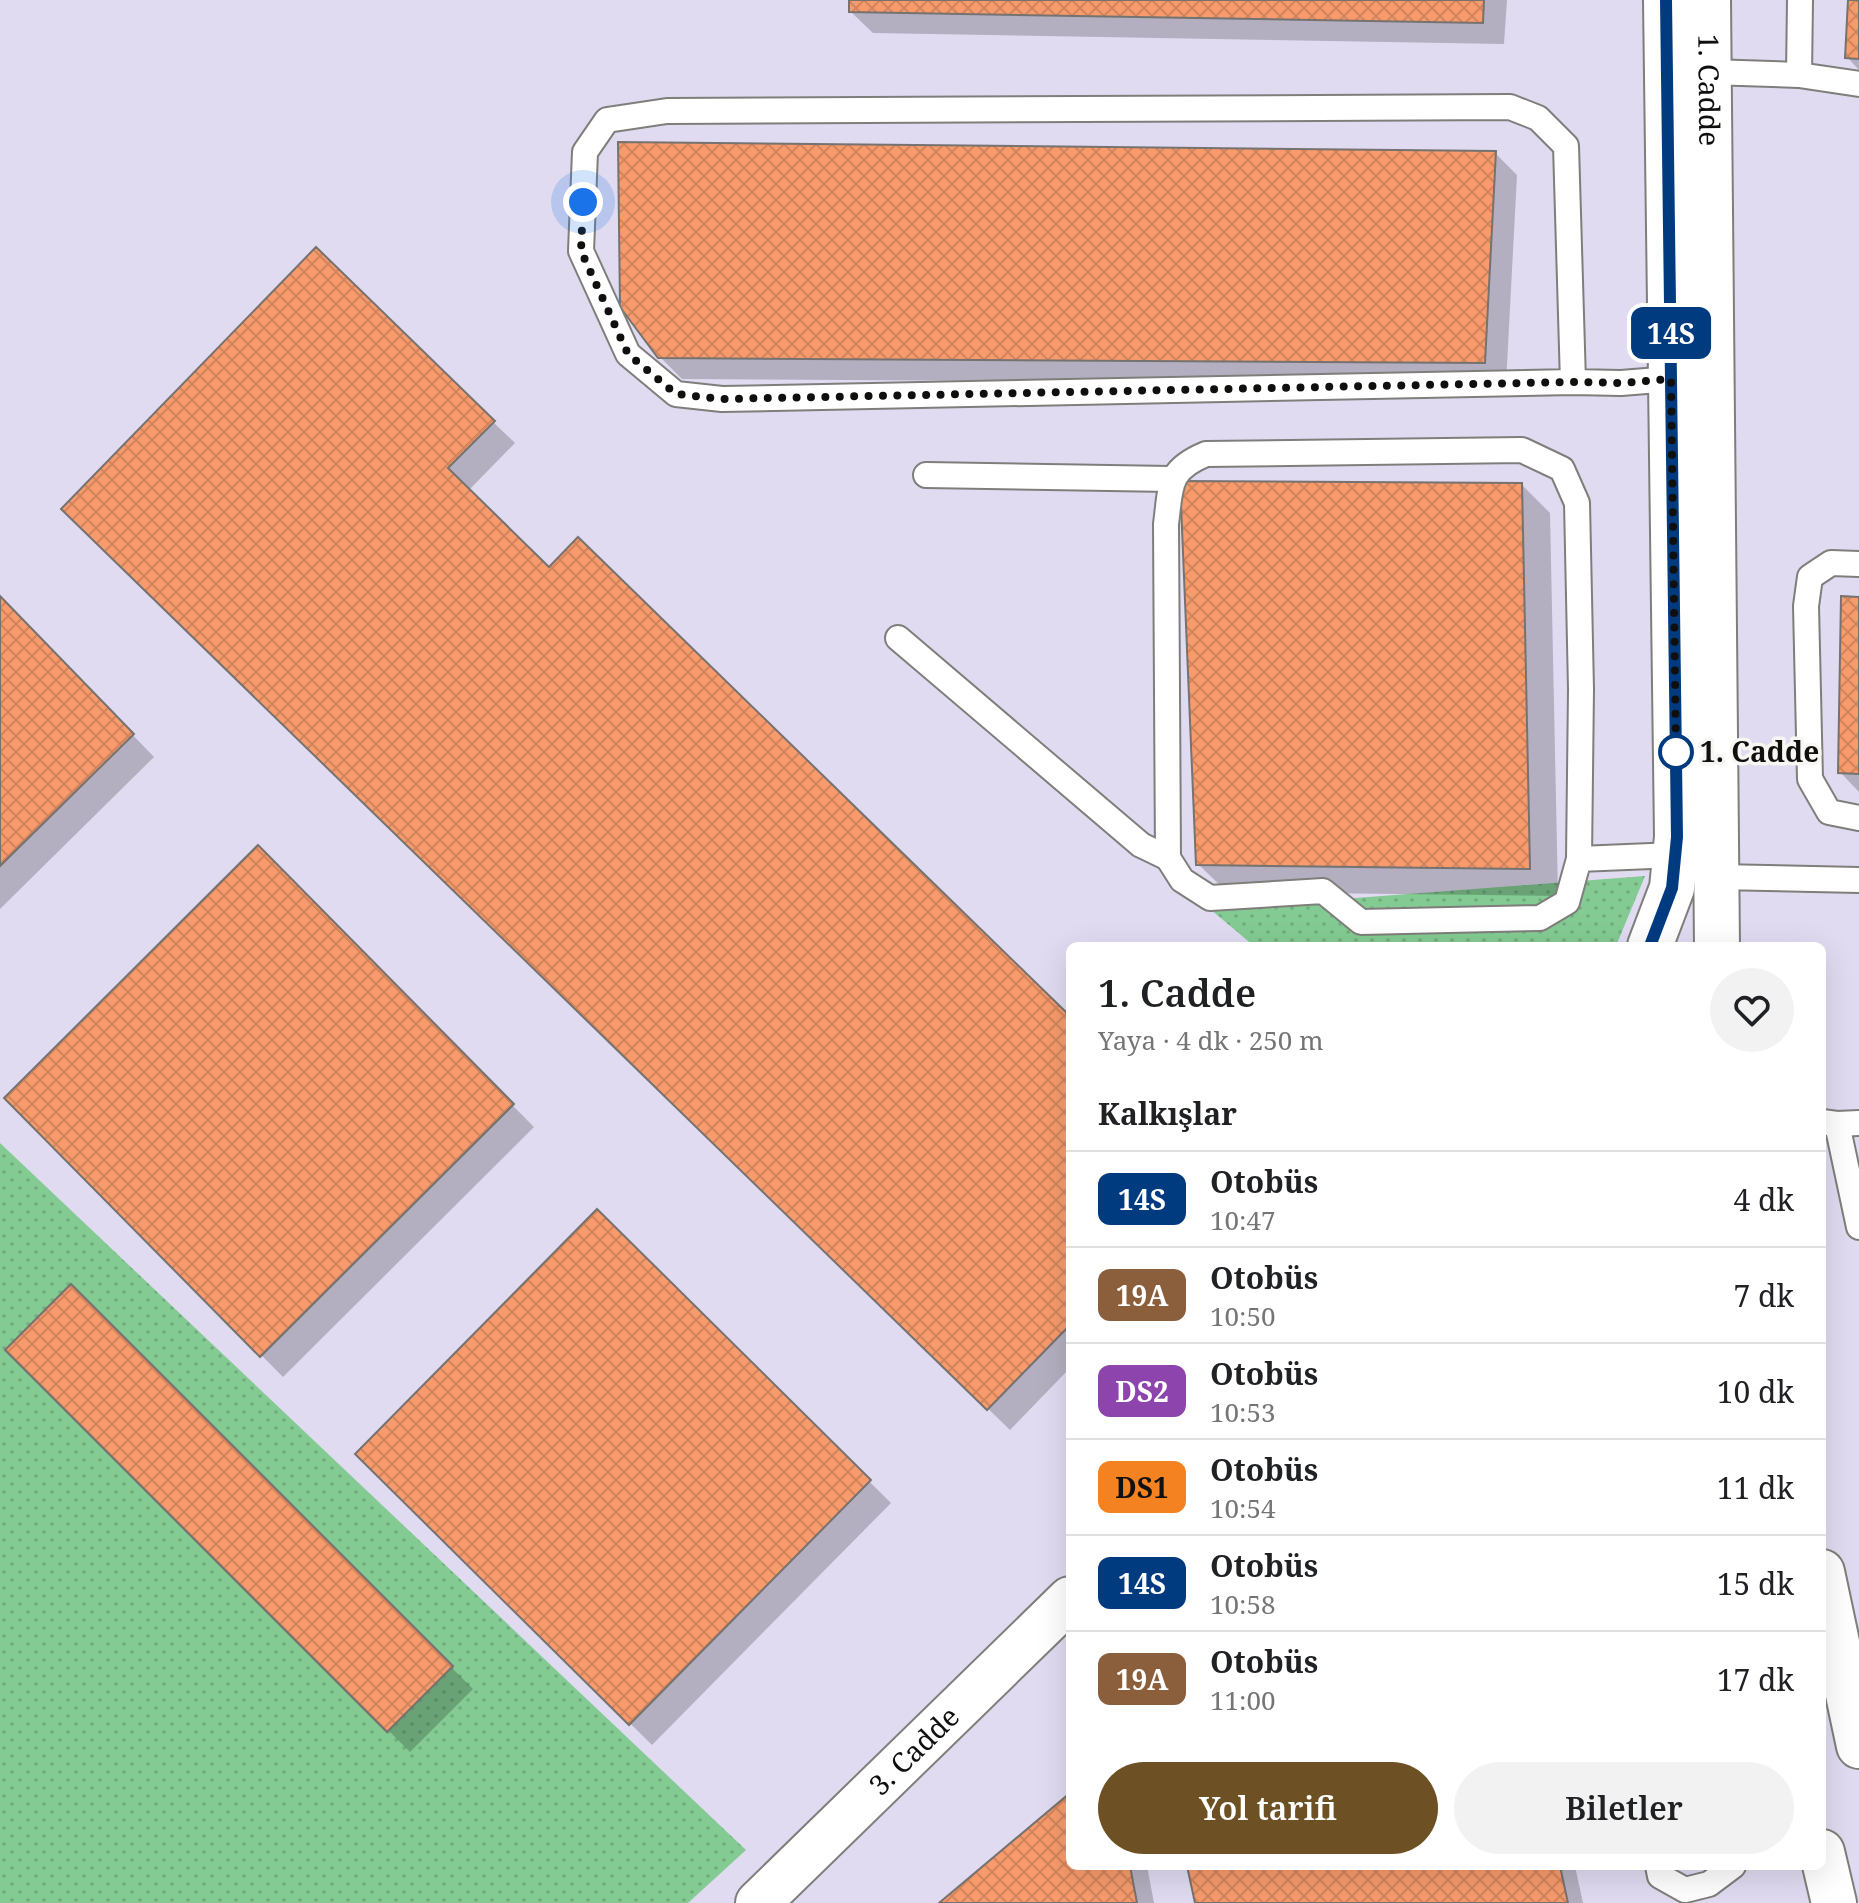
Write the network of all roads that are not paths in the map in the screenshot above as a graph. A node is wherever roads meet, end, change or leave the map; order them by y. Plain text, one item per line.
1 (1666, 0) edge
2 (1708, 0) edge
3 (1800, 0) edge
4 (1709, 72) junction
5 (1799, 75) junction
6 (1859, 84) edge
7 (1671, 379) junction
8 (1573, 382) junction
9 (926, 475) dead end
10 (1171, 479) junction
11 (1859, 564) edge
12 (898, 638) dead end
13 (1859, 818) edge
14 (1675, 855) junction
15 (1168, 858) junction
16 (1579, 859) junction
17 (1717, 877) junction
18 (1859, 880) edge
19 (1652, 942) edge
20 (1717, 942) edge
21 (1839, 1123) edge
22 (1859, 1227) edge
23 (1826, 1591) edge
24 (1066, 1603) edge
25 (1859, 1746) edge
26 (1826, 1869) edge
27 (1659, 1870) edge
28 (1728, 1870) edge
29 (758, 1903) edge
30 (1834, 1903) edge

1 - 7 street, 1. Cadde
2 - 4 street, 1. Cadde
3 - 5 lane
4 - 5 lane
4 - 17 street, 1. Cadde
5 - 6 lane
7 - 8 lane
7 - 14 street, 1. Cadde
8 - 8 lane
9 - 10 lane
10 - 15 lane
10 - 16 lane
11 - 13 lane
12 - 15 lane
14 - 16 lane
14 - 19 street, 1. Cadde
15 - 16 lane
17 - 18 lane
17 - 20 street, 1. Cadde
21 - 22 lane
23 - 25 street
24 - 29 street, 3. Cadde
26 - 30 street
27 - 28 lane

